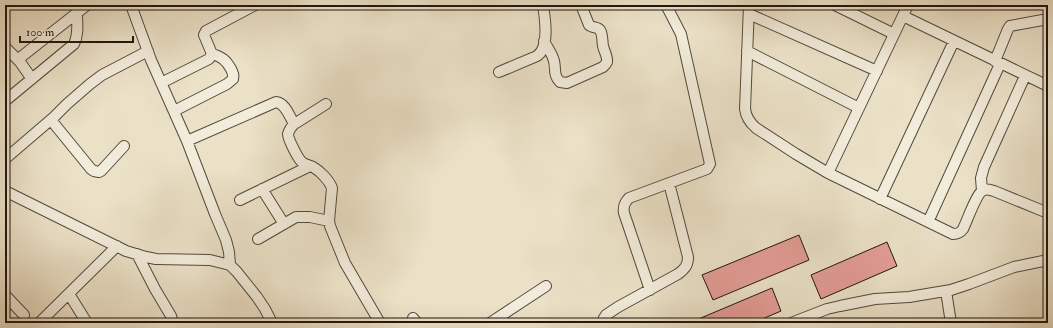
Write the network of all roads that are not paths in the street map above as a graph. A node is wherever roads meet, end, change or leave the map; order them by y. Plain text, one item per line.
1 (87, 5) edge
2 (131, 5) edge
3 (255, 5) edge
4 (543, 5) edge
5 (581, 5) edge
6 (666, 5) edge
7 (835, 5) edge
8 (908, 5) edge
9 (243, 8) edge
10 (749, 9) edge
11 (77, 13) junction
12 (903, 16) junction
13 (1048, 18) edge
14 (894, 34) junction
15 (544, 41) junction
16 (954, 41) junction
17 (5, 47) edge
18 (148, 51) junction
19 (747, 51) junction
20 (212, 54) junction
21 (19, 61) junction
22 (998, 62) junction
23 (877, 71) junction
24 (499, 72) dead end
25 (1025, 76) junction
26 (32, 79) junction
27 (161, 83) junction
28 (1048, 86) edge
29 (5, 101) edge
30 (326, 104) dead end
31 (859, 108) junction
32 (174, 110) junction
33 (51, 120) junction
34 (295, 123) junction
35 (187, 141) junction
36 (124, 146) dead end
37 (5, 159) edge
38 (310, 166) junction
39 (828, 174) junction
40 (669, 183) junction
41 (262, 189) junction
42 (982, 190) junction
43 (5, 192) edge
44 (880, 199) junction
45 (240, 200) dead end
46 (1048, 213) edge
47 (329, 221) junction
48 (928, 222) junction
49 (284, 224) junction
50 (258, 239) dead end
51 (117, 246) junction
52 (137, 254) junction
53 (1048, 260) edge
54 (230, 265) junction
55 (546, 286) dead end
56 (650, 290) junction
57 (946, 291) junction
58 (68, 294) junction
59 (5, 295) edge
60 (24, 315) dead end
61 (39, 323) edge
62 (87, 323) edge
63 (173, 323) edge
64 (272, 323) edge
65 (380, 323) edge
66 (490, 323) edge
67 (603, 323) edge
68 (791, 323) edge
69 (951, 323) edge

1 - 11 street
2 - 18 street
3 - 9 street
4 - 15 street
5 - 15 street
6 - 40 street
7 - 14 street
8 - 12 street
9 - 20 street
10 - 19 street
10 - 23 street
11 - 21 street
11 - 26 street
12 - 14 street
12 - 16 street
13 - 22 street
14 - 23 street
15 - 24 street
16 - 22 street
16 - 44 street
17 - 21 street
18 - 27 street
18 - 33 street
19 - 31 street
19 - 39 street
20 - 27 street
20 - 32 street
21 - 26 street
22 - 25 street
22 - 48 street
23 - 31 street
25 - 28 street
25 - 42 street
26 - 29 street
27 - 32 street
30 - 34 street
31 - 39 street
32 - 35 street
33 - 36 street
33 - 37 street
34 - 35 street
34 - 38 street
35 - 54 street
38 - 41 street
38 - 47 street
39 - 44 street
40 - 56 street
40 - 56 street
41 - 45 street
41 - 49 street
42 - 46 street
42 - 48 street
43 - 51 street
44 - 48 street
47 - 49 street
47 - 65 street
49 - 50 street
51 - 52 street
51 - 58 street
52 - 54 street
52 - 63 street
53 - 57 street
54 - 64 street
55 - 66 street
56 - 67 street
57 - 68 street
57 - 69 street
58 - 61 street
58 - 62 street
59 - 60 street

